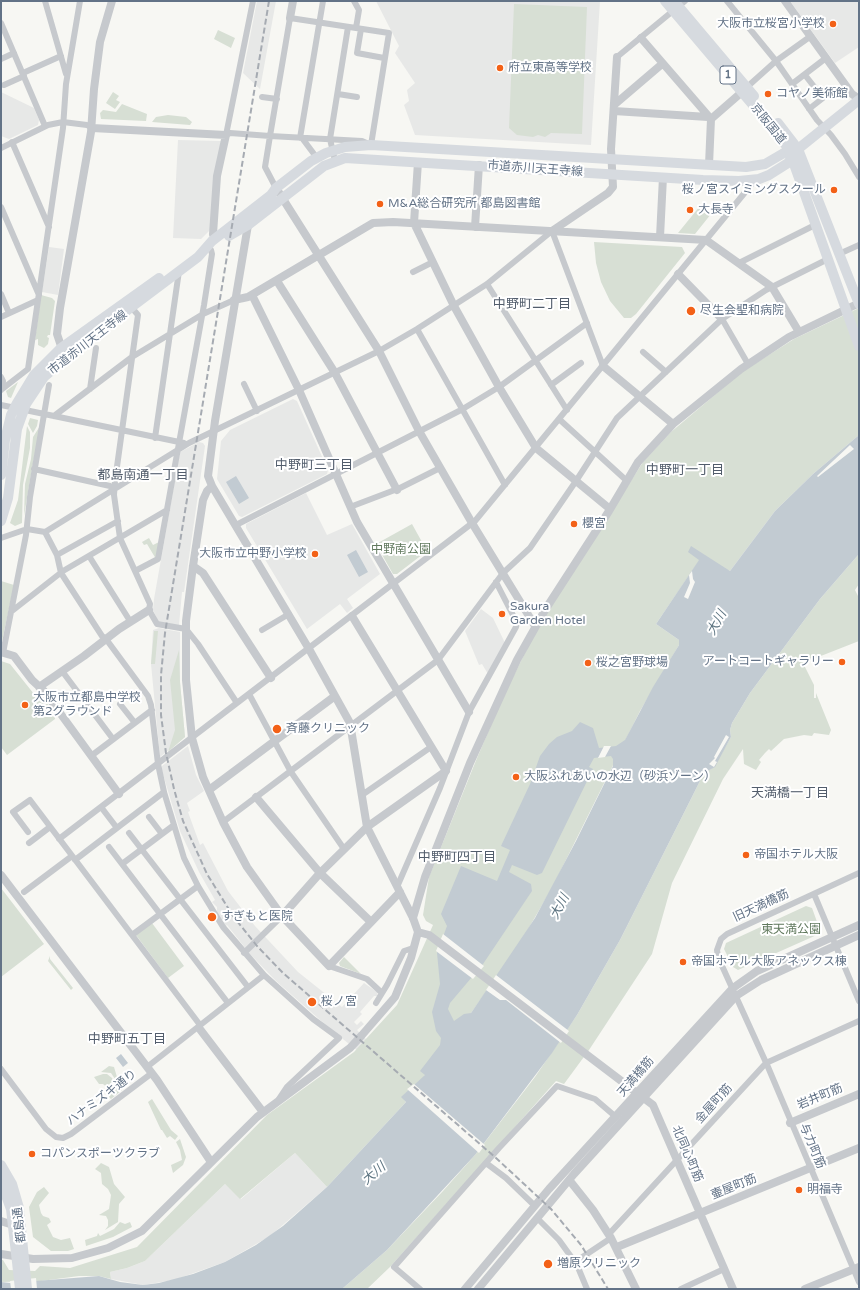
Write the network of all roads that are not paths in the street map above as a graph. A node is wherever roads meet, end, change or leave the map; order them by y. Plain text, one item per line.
1 (45, 1) edge
2 (80, 1) edge
3 (112, 1) edge
4 (253, 1) edge
5 (293, 1) edge
6 (323, 1) edge
7 (354, 1) edge
8 (665, 1) edge
9 (727, 1) edge
10 (785, 1) edge
11 (678, 5) edge
12 (290, 18) junction
13 (320, 22) junction
14 (1, 23) edge
15 (348, 26) junction
16 (359, 28) junction
17 (811, 36) junction
18 (640, 38) junction
19 (14, 53) junction
20 (60, 56) junction
21 (617, 57) joint
22 (384, 58) junction
23 (826, 58) junction
24 (1, 59) edge
25 (776, 61) junction
26 (662, 64) junction
27 (23, 74) junction
28 (805, 75) junction
29 (67, 77) junction
30 (792, 84) junction
31 (4, 85) dead end
32 (744, 89) junction
33 (338, 94) junction
34 (262, 97) dead end
35 (357, 97) dead end
36 (277, 99) junction
37 (859, 100) edge
38 (614, 108) junction
39 (809, 109) junction
40 (710, 118) junction
41 (63, 122) junction
42 (47, 125) junction
43 (92, 128) junction
44 (824, 128) junction
45 (226, 134) junction
46 (270, 136) junction
47 (301, 138) junction
48 (330, 139) junction
49 (12, 142) junction
50 (371, 145) junction
51 (1, 148) edge
52 (793, 152) junction
53 (334, 156) junction
54 (317, 158) junction
55 (612, 159) junction
56 (418, 162) junction
57 (479, 165) junction
58 (709, 165) junction
59 (613, 174) junction
60 (663, 177) junction
61 (859, 177) edge
62 (756, 179) junction
63 (274, 192) junction
64 (282, 197) junction
65 (1, 207) edge
66 (414, 223) junction
67 (248, 225) junction
68 (815, 225) junction
69 (49, 227) junction
70 (475, 227) junction
71 (552, 231) junction
72 (660, 238) junction
73 (706, 240) junction
74 (212, 242) junction
75 (859, 245) edge
76 (198, 253) junction
77 (839, 254) junction
78 (319, 256) junction
79 (828, 259) junction
80 (433, 262) junction
81 (739, 263) junction
82 (179, 271) junction
83 (413, 272) dead end
84 (678, 274) junction
85 (277, 281) junction
86 (487, 284) junction
87 (772, 287) junction
88 (1, 294) edge
89 (252, 295) junction
90 (39, 298) junction
91 (234, 300) junction
92 (859, 303) edge
93 (454, 306) junction
94 (132, 308) junction
95 (847, 312) junction
96 (9, 313) junction
97 (203, 314) junction
98 (1, 317) edge
99 (722, 319) junction
100 (587, 323) junction
101 (417, 329) junction
102 (799, 332) junction
103 (170, 335) junction
104 (62, 345) junction
105 (81, 345) junction
106 (859, 346) edge
107 (96, 348) dead end
108 (379, 351) junction
109 (643, 352) dead end
110 (132, 357) junction
111 (536, 361) junction
112 (61, 362) junction
113 (581, 363) dead end
114 (748, 364) junction
115 (603, 366) junction
116 (666, 372) junction
117 (335, 373) junction
118 (2, 379) edge
119 (244, 384) dead end
120 (49, 385) dead end
121 (551, 385) junction
122 (499, 387) junction
123 (90, 389) junction
124 (299, 390) junction
125 (1, 391) edge
126 (640, 396) junction
127 (1, 405) edge
128 (19, 409) junction
129 (257, 410) junction
130 (461, 410) junction
131 (567, 410) junction
132 (44, 415) junction
133 (54, 416) junction
134 (559, 419) junction
135 (673, 424) junction
136 (122, 430) junction
137 (214, 432) junction
138 (419, 432) junction
139 (155, 438) junction
140 (179, 446) junction
141 (536, 448) junction
142 (595, 451) junction
143 (378, 453) junction
144 (440, 468) junction
145 (34, 469) junction
146 (336, 474) junction
147 (1, 475) edge
148 (627, 481) junction
149 (576, 482) junction
150 (504, 485) junction
151 (212, 486) junction
152 (114, 489) junction
153 (397, 490) junction
154 (350, 507) junction
155 (610, 509) junction
156 (167, 510) junction
157 (1, 521) edge
158 (118, 521) junction
159 (472, 524) junction
160 (236, 525) junction
161 (27, 529) junction
162 (45, 532) junction
163 (1, 538) edge
164 (120, 538) junction
165 (57, 556) junction
166 (89, 556) junction
167 (193, 566) junction
168 (135, 571) junction
169 (61, 573) junction
170 (503, 573) junction
171 (496, 582) junction
172 (393, 584) junction
173 (12, 610) junction
174 (149, 610) junction
175 (289, 614) junction
176 (352, 616) junction
177 (130, 621) junction
178 (535, 626) junction
179 (186, 629) junction
180 (262, 630) dead end
181 (106, 639) junction
182 (309, 649) junction
183 (2, 653) edge
184 (438, 660) junction
185 (62, 671) junction
186 (271, 678) junction
187 (39, 686) junction
188 (398, 691) junction
189 (249, 694) junction
190 (335, 696) junction
191 (237, 703) junction
192 (120, 704) dead end
193 (152, 710) junction
194 (469, 712) junction
195 (135, 723) junction
196 (351, 726) junction
197 (192, 738) junction
198 (113, 739) junction
199 (274, 741) junction
200 (431, 747) junction
201 (91, 756) junction
202 (158, 764) junction
203 (291, 772) junction
204 (446, 772) junction
205 (209, 790) junction
206 (164, 792) junction
207 (119, 794) junction
208 (362, 795) junction
209 (256, 797) junction
210 (101, 807) junction
211 (149, 817) dead end
212 (223, 822) junction
213 (174, 825) junction
214 (50, 827) junction
215 (367, 827) junction
216 (117, 828) junction
217 (28, 832) dead end
218 (129, 833) dead end
219 (162, 834) junction
220 (59, 839) junction
221 (29, 844) dead end
222 (109, 848) dead end
223 (142, 849) junction
224 (344, 849) junction
225 (73, 858) junction
226 (122, 864) junction
227 (320, 873) junction
228 (859, 873) edge
229 (1, 875) edge
230 (198, 886) junction
231 (399, 890) junction
232 (24, 892) dead end
233 (814, 894) junction
234 (180, 899) junction
235 (160, 914) junction
236 (282, 916) junction
237 (413, 918) junction
238 (371, 922) junction
239 (859, 925) edge
240 (418, 932) junction
241 (132, 935) junction
242 (859, 935) edge
243 (832, 937) junction
244 (836, 946) junction
245 (413, 948) junction
246 (244, 953) junction
247 (329, 966) junction
248 (264, 975) junction
249 (248, 987) junction
250 (733, 988) junction
251 (382, 993) junction
252 (736, 996) junction
253 (859, 1000) edge
254 (228, 1003) junction
255 (376, 1003) dead end
256 (859, 1021) edge
257 (199, 1026) junction
258 (766, 1063) junction
259 (1, 1069) edge
260 (150, 1070) junction
261 (859, 1094) edge
262 (640, 1096) junction
263 (277, 1101) junction
264 (263, 1112) junction
265 (616, 1118) junction
266 (790, 1123) junction
267 (859, 1148) edge
268 (676, 1161) junction
269 (211, 1162) junction
270 (486, 1163) junction
271 (1, 1165) edge
272 (810, 1169) junction
273 (564, 1174) junction
274 (570, 1181) junction
275 (1, 1182) edge
276 (535, 1206) junction
277 (700, 1214) junction
278 (538, 1219) junction
279 (1, 1221) edge
280 (13, 1225) junction
281 (610, 1236) junction
282 (617, 1247) junction
283 (1, 1254) edge
284 (20, 1257) junction
285 (575, 1262) junction
286 (856, 1268) edge
287 (724, 1269) junction
288 (21, 1270) junction
289 (859, 1282) edge
290 (20, 1289) edge
291 (27, 1289) edge
292 (420, 1289) edge
293 (465, 1289) edge
294 (478, 1289) edge
295 (587, 1289) edge
296 (636, 1289) edge
297 (681, 1289) edge
298 (733, 1289) edge
299 (805, 1289) edge

1 - 20 street
2 - 29 street
3 - 43 street
4 - 45 street
5 - 12 street
6 - 13 street
7 - 16 street
8 - 11 main road, 京阪国道 / 1
9 - 25 street
10 - 17 street
11 - 18 street
11 - 32 main road, 京阪国道 / 1
12 - 13 street
12 - 36 street
13 - 15 street
13 - 47 street
14 - 19 street
15 - 16 street
15 - 33 street
16 - 22 street
16 - 22 street
17 - 23 street
17 - 25 street
18 - 21 street
18 - 26 street
19 - 24 street
19 - 27 street
20 - 27 street
20 - 29 street
21 - 38 street
22 - 50 street
23 - 28 street
23 - 37 street
25 - 30 street
25 - 32 street
26 - 38 street
26 - 40 street
27 - 31 street
27 - 42 street
28 - 30 street
28 - 39 street
29 - 41 street
30 - 39 street
32 - 40 street
32 - 52 main road, 京阪国道 / 1
33 - 35 street
33 - 48 street
34 - 36 street
36 - 46 street
37 - 44 main road, 市道赤川天王寺線
38 - 40 street
38 - 55 street
39 - 44 street
40 - 58 street
41 - 42 street
41 - 43 street
41 - 69 street
42 - 49 street
43 - 45 street
43 - 104 street
44 - 52 main road, 市道赤川天王寺線
44 - 61 street
45 - 46 street
45 - 74 street
46 - 47 street
46 - 63 street
47 - 48 street
47 - 54 street
48 - 50 street
48 - 53 street
49 - 51 street
49 - 69 street
50 - 53 main road, 市道赤川天王寺線
50 - 55 main road, 市道赤川天王寺線
52 - 58 main road, 市道赤川天王寺線
52 - 62 main road, 市道赤川天王寺線
52 - 68 main road, 京阪国道 / 1
52 - 77 main road, 京阪国道 / 1
53 - 54 main road, 市道赤川天王寺線
53 - 56 main road, 市道赤川天王寺線
53 - 64 main road, 市道赤川天王寺線
54 - 63 main road, 市道赤川天王寺線
55 - 58 main road, 市道赤川天王寺線
55 - 59 street
56 - 57 main road, 市道赤川天王寺線
56 - 66 street
57 - 59 main road, 市道赤川天王寺線
57 - 70 street
59 - 60 main road, 市道赤川天王寺線
59 - 71 street
60 - 62 main road, 市道赤川天王寺線
60 - 72 street
62 - 73 street
63 - 64 main road
63 - 74 main road, 市道赤川天王寺線
64 - 67 main road, 市道赤川天王寺線
64 - 78 street
65 - 90 street
66 - 70 street
66 - 78 street
66 - 80 street
67 - 74 main road, 市道赤川天王寺線
67 - 91 street
68 - 79 main road, 京阪国道 / 1
68 - 81 street
69 - 90 street
70 - 71 street
71 - 72 street
71 - 86 street
71 - 100 street
72 - 73 street
73 - 81 street
73 - 84 street
74 - 76 main road
74 - 76 main road
74 - 97 street
75 - 77 street
76 - 82 main road, 市道赤川天王寺線
76 - 104 main road, 市道赤川天王寺線
77 - 92 main road, 京阪国道 / 1
78 - 85 street
78 - 108 street
79 - 87 street
79 - 95 main road, 京阪国道 / 1
80 - 83 street
80 - 93 street
81 - 87 street
82 - 94 main road, 市道赤川天王寺線
82 - 103 street
84 - 99 street
84 - 115 street
85 - 89 street
85 - 117 street
86 - 93 street
86 - 111 street
87 - 99 street
87 - 102 street
88 - 96 street
89 - 91 street
89 - 124 street
90 - 96 street
90 - 125 street
91 - 97 street
91 - 137 street
92 - 95 street
93 - 101 street
93 - 122 street
94 - 105 main road, 市道赤川天王寺線
94 - 110 street
95 - 102 street
95 - 106 main road, 1
96 - 98 street
97 - 103 street
97 - 140 street
99 - 114 street
99 - 116 street
100 - 111 street
100 - 115 street
101 - 108 street
101 - 130 street
102 - 114 street
103 - 110 street
103 - 139 street
104 - 105 street
104 - 112 street
104 - 128 main road, 市道赤川天王寺線
105 - 112 main road, 市道赤川天王寺線
107 - 123 street
108 - 117 street
108 - 138 street
109 - 116 street
110 - 123 street
110 - 136 street
111 - 121 street
111 - 122 street
112 - 128 main road, 市道赤川天王寺線
113 - 121 street
114 - 135 street
115 - 126 street
115 - 131 street
116 - 126 street
117 - 124 street
117 - 143 street
118 - 125 street
119 - 129 street
120 - 132 street
121 - 131 street
122 - 130 street
122 - 141 street
123 - 133 street
124 - 129 street
124 - 146 street
126 - 135 street
126 - 142 street
127 - 128 street
128 - 132 street
128 - 147 main road, 市道赤川天王寺線
128 - 157 main road, 市道赤川天王寺線
129 - 137 street
130 - 138 street
130 - 150 street
131 - 134 street
132 - 133 street
132 - 145 street
133 - 136 street
134 - 141 street
134 - 142 street
135 - 148 street
136 - 139 street
136 - 152 street
137 - 140 street
137 - 151 street
138 - 143 street
138 - 144 street
139 - 140 street
140 - 152 street
140 - 156 street
141 - 149 street
141 - 150 street
142 - 148 street
142 - 149 street
143 - 146 street
143 - 153 street
144 - 153 street
144 - 159 street
145 - 152 street
145 - 161 street
146 - 154 street
146 - 160 street
148 - 155 street
149 - 155 street
149 - 170 street
150 - 159 street
151 - 160 street
151 - 167 street
152 - 158 street
152 - 162 street
153 - 154 street
154 - 172 street
155 - 178 street
156 - 164 street
156 - 168 street
158 - 164 street
158 - 165 street
159 - 170 street
159 - 172 street
160 - 175 street
161 - 162 street
161 - 163 street
161 - 173 street
162 - 165 street
164 - 166 street
164 - 168 street
165 - 169 street
166 - 169 street
166 - 177 street
167 - 179 street
167 - 186 street
168 - 174 street
169 - 173 street
169 - 181 street
170 - 171 street
170 - 178 street
171 - 184 street
171 - 194 street
172 - 176 street
172 - 184 street
173 - 183 street
174 - 177 street
174 - 179 street
175 - 180 street
175 - 182 street
176 - 182 street
176 - 188 street
177 - 181 street
178 - 237 street
179 - 191 street
179 - 197 street
181 - 185 street
181 - 193 street
182 - 186 street
182 - 190 street
183 - 187 street
184 - 188 street
184 - 194 street
185 - 187 street
185 - 198 street
186 - 189 street
187 - 201 street
188 - 196 street
188 - 200 street
189 - 191 street
189 - 199 street
190 - 196 street
190 - 199 street
191 - 197 street
192 - 195 street
193 - 195 street
193 - 202 street
194 - 204 street
195 - 198 street
196 - 203 street
196 - 208 street
197 - 202 street
197 - 205 street
198 - 201 street
199 - 203 street
199 - 205 street
200 - 204 street
200 - 208 street
201 - 207 street
202 - 206 street
202 - 207 street
203 - 209 street
203 - 224 street
204 - 215 street
204 - 231 street
205 - 212 street
206 - 213 street
206 - 216 street
207 - 210 street
208 - 215 street
209 - 212 street
209 - 227 street
210 - 216 street
210 - 220 street
211 - 219 street
212 - 236 street
213 - 219 street
213 - 230 street
214 - 217 street
214 - 220 street
214 - 221 street
215 - 224 street
215 - 231 street
216 - 225 street
218 - 223 street
219 - 223 street
220 - 225 street
222 - 226 street
223 - 226 street
223 - 234 street
224 - 227 street
225 - 232 street
225 - 241 street
226 - 235 street
227 - 236 street
227 - 238 street
228 - 233 street, 旧天満橋筋
229 - 260 street
230 - 234 street
230 - 246 street
231 - 237 street
231 - 238 street
233 - 243 street
233 - 250 street, 旧天満橋筋
234 - 235 street
234 - 249 street
235 - 241 street
235 - 254 street
236 - 246 street
236 - 247 street
237 - 240 street
238 - 247 street
239 - 243 street, 天満橋筋
240 - 245 street
240 - 262 street, 北同心町筋
241 - 257 street
242 - 244 street, 天満橋筋
243 - 244 street
243 - 250 street, 天満橋筋
244 - 252 street, 天満橋筋
244 - 253 street
245 - 251 street
245 - 263 street
246 - 248 street
247 - 251 street
248 - 249 street
248 - 263 street
249 - 254 street
250 - 252 street, 旧天満橋筋
250 - 262 street, 天満橋筋
251 - 255 street
252 - 258 street, 与力町筋
252 - 262 street, 天満橋筋
254 - 257 street
256 - 258 street, 金屋町筋
257 - 260 street
257 - 264 street
258 - 266 street, 与力町筋
258 - 268 street, 金屋町筋
259 - 260 street, ハナミズキ通り
260 - 269 street
261 - 266 street, 岩井町筋
262 - 265 street, 天満橋筋
262 - 268 street, 北同心町筋
262 - 274 street, 天満橋筋
263 - 264 street
264 - 269 street
265 - 270 street
265 - 273 street, 天満橋筋
266 - 272 street, 与力町筋
267 - 272 street, 壷屋町筋
268 - 277 street, 北同心町筋
268 - 281 street, 金屋町筋
269 - 284 street
270 - 276 street
270 - 292 street
271 - 284 main road, 都島通
272 - 277 street, 壷屋町筋
272 - 286 street, 与力町筋
273 - 274 street
273 - 276 street, 天満橋筋
274 - 278 street, 天満橋筋
274 - 281 street
275 - 280 main road, 都島通
276 - 293 street, 天満橋筋
277 - 282 street, 壷屋町筋
277 - 287 street, 北同心町筋
278 - 285 street
278 - 294 street, 天満橋筋
279 - 280 street
280 - 284 main road, 都島通
281 - 282 street
281 - 285 street, 金屋町筋
282 - 296 street
283 - 284 street
284 - 288 main road, 都島通
285 - 295 street
286 - 289 street, 与力町筋
286 - 299 street
287 - 297 street
287 - 298 street, 北同心町筋
288 - 290 main road, 都島通
288 - 291 main road, 都島通

